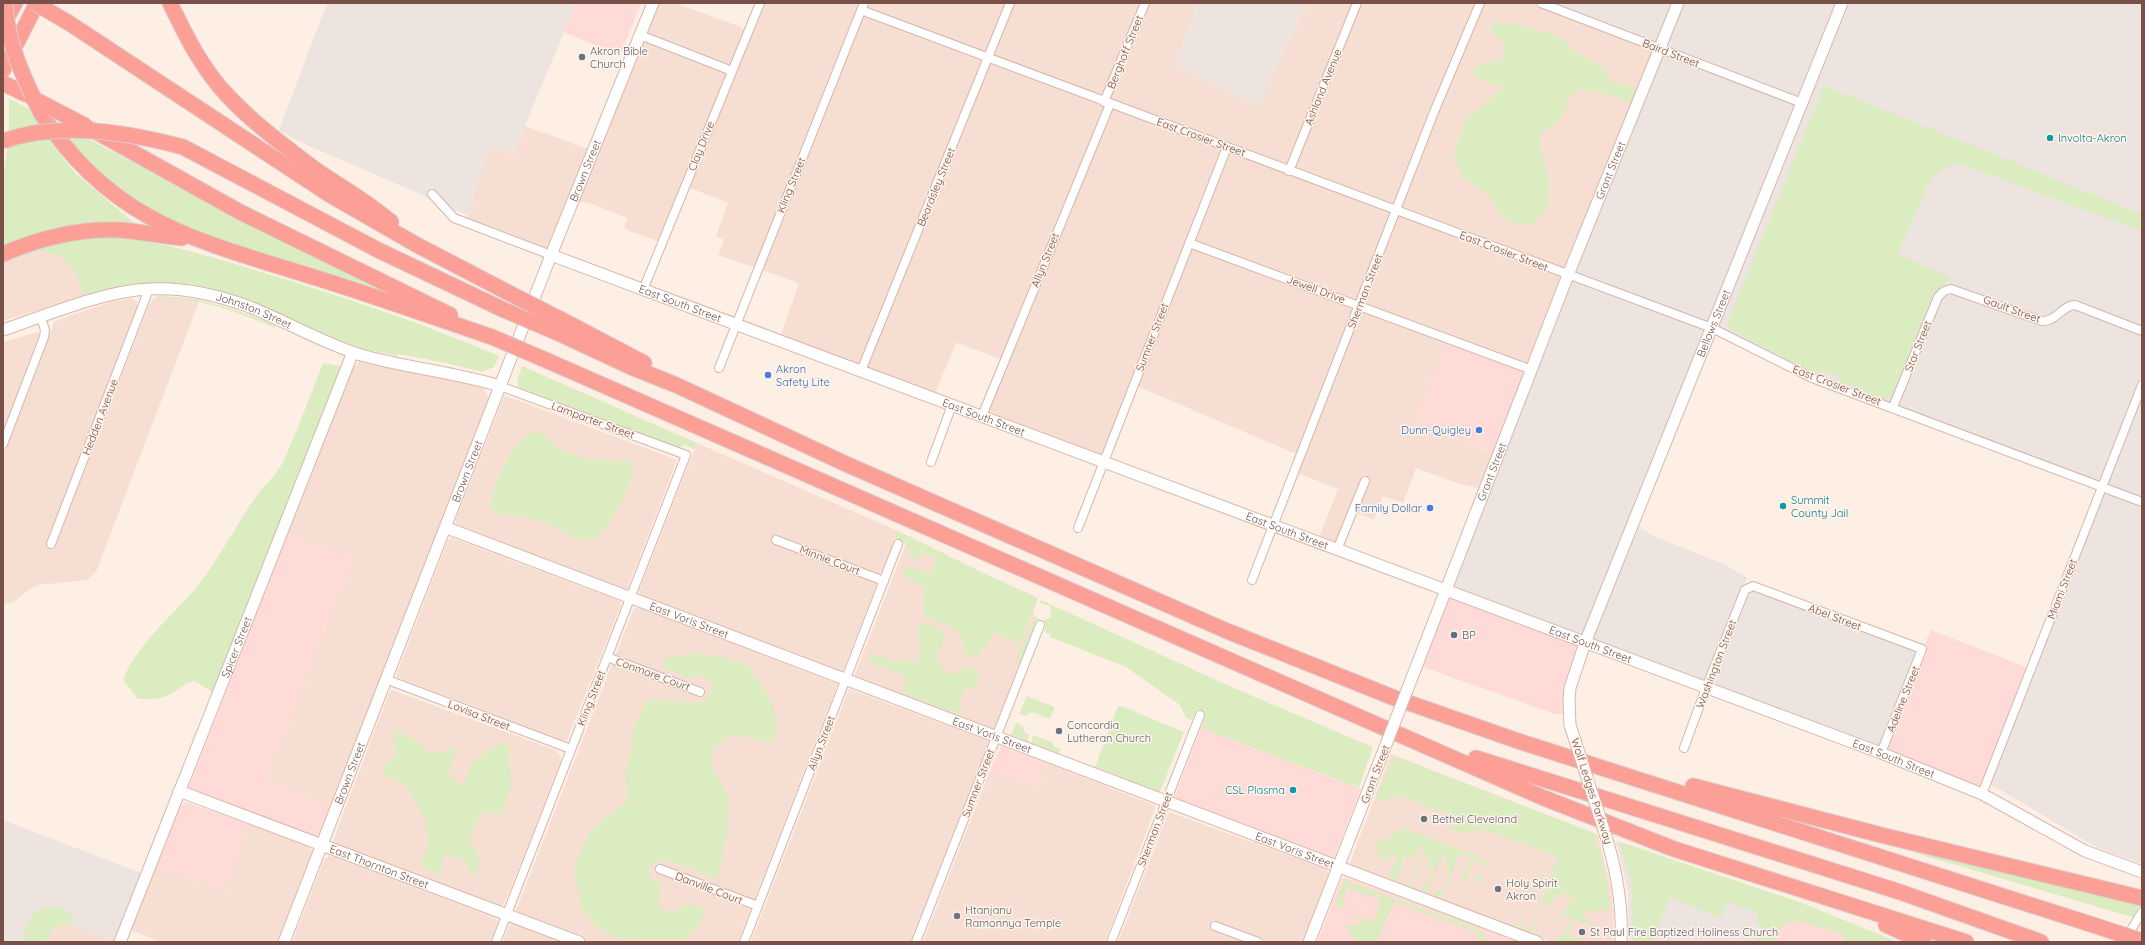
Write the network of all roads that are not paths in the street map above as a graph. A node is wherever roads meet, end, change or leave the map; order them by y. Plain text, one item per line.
1 (5, 3) edge
2 (15, 3) edge
3 (36, 3) edge
4 (170, 3) edge
5 (653, 3) edge
6 (760, 3) edge
7 (1010, 3) edge
8 (1145, 3) edge
9 (1357, 3) edge
10 (1480, 3) edge
11 (1541, 3) edge
12 (1678, 3) edge
13 (1842, 3) edge
14 (863, 7) edge
15 (3, 26) edge
16 (640, 35) junction
17 (1659, 48) junction
18 (988, 58) junction
19 (3, 70) edge
20 (732, 71) junction
21 (3, 83) edge
22 (1107, 103) junction
23 (1802, 103) junction
24 (3, 141) edge
25 (1227, 147) junction
26 (1289, 171) junction
27 (432, 194) dead end
28 (1396, 210) junction
29 (197, 240) junction
30 (1189, 243) junction
31 (417, 245) junction
32 (3, 254) edge
33 (551, 255) junction
34 (1568, 275) junction
35 (149, 289) junction
36 (643, 290) junction
37 (1947, 290) joint
38 (1359, 305) junction
39 (41, 318) junction
40 (736, 324) junction
41 (560, 327) junction
42 (1712, 328) junction
43 (3, 330) edge
44 (2142, 331) edge
45 (492, 337) junction
46 (353, 352) junction
47 (720, 368) dead end
48 (1532, 370) junction
49 (861, 371) junction
50 (2142, 385) edge
51 (500, 386) junction
52 (952, 405) junction
53 (1893, 407) junction
54 (982, 416) junction
55 (3, 444) edge
56 (686, 455) joint
57 (931, 462) dead end
58 (1103, 463) junction
59 (1365, 482) dead end
60 (2102, 487) junction
61 (2142, 502) edge
62 (1273, 526) junction
63 (447, 528) junction
64 (1078, 528) dead end
65 (776, 540) dead end
66 (51, 544) dead end
67 (898, 544) dead end
68 (1337, 550) junction
69 (1252, 580) dead end
70 (884, 581) junction
71 (1753, 586) joint
72 (1446, 590) junction
73 (629, 598) junction
74 (1040, 625) dead end
75 (1585, 643) junction
76 (1918, 648) joint
77 (607, 657) junction
78 (388, 680) junction
79 (844, 680) junction
80 (1706, 688) junction
81 (700, 692) dead end
82 (1200, 716) dead end
83 (1404, 735) junction
84 (996, 738) junction
85 (1521, 742) junction
86 (1684, 748) dead end
87 (571, 750) junction
88 (1881, 753) junction
89 (179, 792) junction
90 (1982, 794) junction
91 (1166, 802) junction
92 (322, 845) junction
93 (1338, 867) junction
94 (660, 869) dead end
95 (2137, 871) edge
96 (1783, 884) junction
97 (2142, 898) edge
98 (758, 906) junction
99 (2142, 912) edge
100 (506, 915) junction
101 (2089, 922) junction
102 (1215, 926) dead end
103 (2142, 935) edge
104 (1964, 941) edge
105 (2142, 941) edge
106 (120, 942) edge
107 (284, 942) edge
108 (496, 942) edge
109 (579, 942) edge
110 (744, 942) edge
111 (916, 942) edge
112 (1111, 942) edge
113 (1258, 942) edge
114 (1309, 942) edge
115 (1537, 942) edge
116 (1621, 942) edge
117 (1924, 942) edge
118 (2041, 942) edge
119 (2124, 942) edge

1 - 29 highway, bridge
2 - 15 highway
3 - 19 highway
3 - 31 highway, bridge
4 - 31 highway
5 - 16 main road, Brown Street
6 - 20 street, Clay Drive
7 - 18 street, Beardsley Street
8 - 22 street, Berghoff Street
9 - 26 street, Ashland Avenue
10 - 28 street, Sherman Street
11 - 17 street, Baird Street
12 - 17 main road, Grant Street
13 - 23 main road, Bellows Street
14 - 18 street, East Crosier Street
14 - 40 street, Kling Street
16 - 20 street
16 - 33 main road, Brown Street
17 - 23 street, Baird Street
17 - 34 main road, Grant Street
18 - 22 street, East Crosier Street
18 - 49 street, Beardsley Street
20 - 36 street, Clay Drive
21 - 45 highway, bridge
22 - 25 street, East Crosier Street
22 - 54 street, Allyn Street
23 - 42 main road, Bellows Street
24 - 41 highway, bridge
25 - 26 street, East Crosier Street
25 - 30 street, Sumner Street
26 - 28 street, East Crosier Street
27 - 33 street, East South Street
28 - 34 street, East Crosier Street
28 - 38 street, Sherman Street
29 - 32 highway
29 - 45 highway
30 - 38 street, Jewell Drive
30 - 58 street, Sumner Street
31 - 41 highway, bridge
33 - 36 main road, East South Street
33 - 51 main road, Brown Street
34 - 42 street, East Crosier Street
34 - 48 main road, Grant Street
35 - 39 main road, Johnston Street
35 - 46 main road, Johnston Street
35 - 66 street, Hedden Avenue
36 - 40 main road, East South Street
37 - 44 street, Gault Street
37 - 53 street, Star Street
38 - 48 street, Jewell Drive
38 - 62 street, Sherman Street
39 - 43 main road, Johnston Street
39 - 55 street
40 - 47 street, Kling Street
40 - 49 main road, East South Street
41 - 85 highway
42 - 53 street, East Crosier Street
42 - 75 main road, Bellows Street
45 - 83 highway, bridge
46 - 51 main road, Johnston Street
46 - 89 main road, Spicer Street
48 - 72 main road, Grant Street
49 - 52 main road, East South Street
50 - 60 street, Miami Street
51 - 56 street, Lamparter Street
51 - 63 main road, Brown Street
52 - 54 main road, East South Street
52 - 57 street
53 - 60 street, East Crosier Street
54 - 58 main road, East South Street
56 - 73 street, Kling Street
58 - 62 main road, East South Street
58 - 64 street, Sumner Street
59 - 68 street
60 - 61 street, East Crosier Street
60 - 90 street, Miami Street
62 - 68 main road, East South Street
62 - 69 street, Sherman Street
63 - 73 main road, East Voris Street
63 - 78 main road, Brown Street
65 - 70 street, Minnie Court
67 - 70 street, Allyn Street
68 - 72 main road, East South Street
70 - 79 street, Allyn Street
71 - 76 street, Abel Street
71 - 80 street, Washington Street
72 - 75 main road, East South Street
72 - 93 main road, Grant Street, bridge
73 - 77 street, Kling Street
73 - 79 main road, East Voris Street
74 - 84 street, Sumner Street
75 - 80 main road, East South Street
75 - 116 main road, Wolf Ledges Parkway, bridge
76 - 88 street, Adeline Street
77 - 81 street, Conmore Court
77 - 87 street, Kling Street
78 - 87 street, Lovisa Street
78 - 92 main road, Brown Street
79 - 84 main road, East Voris Street
79 - 98 street, Allyn Street
80 - 86 street, Washington Street
80 - 88 main road, East South Street
82 - 91 street, Sherman Street
83 - 96 highway
83 - 118 highway
84 - 91 main road, East Voris Street
84 - 111 street, Sumner Street
85 - 97 highway
85 - 101 highway
87 - 100 street, Kling Street
88 - 90 main road, East South Street
89 - 92 main road, East Thornton Street
89 - 106 main road, Spicer Street
90 - 95 main road, East South Street
91 - 93 main road, East Voris Street
91 - 112 street, Sherman Street
92 - 100 main road, East Thornton Street
92 - 107 main road, Brown Street
93 - 114 main road, Grant Street
93 - 115 main road, East Voris Street
94 - 98 street, Danville Court
96 - 104 highway
96 - 117 highway
98 - 110 street, Allyn Street
99 - 119 street
100 - 108 street, Kling Street
100 - 109 main road, East Thornton Street
101 - 103 highway
101 - 105 highway, bridge
102 - 113 street

